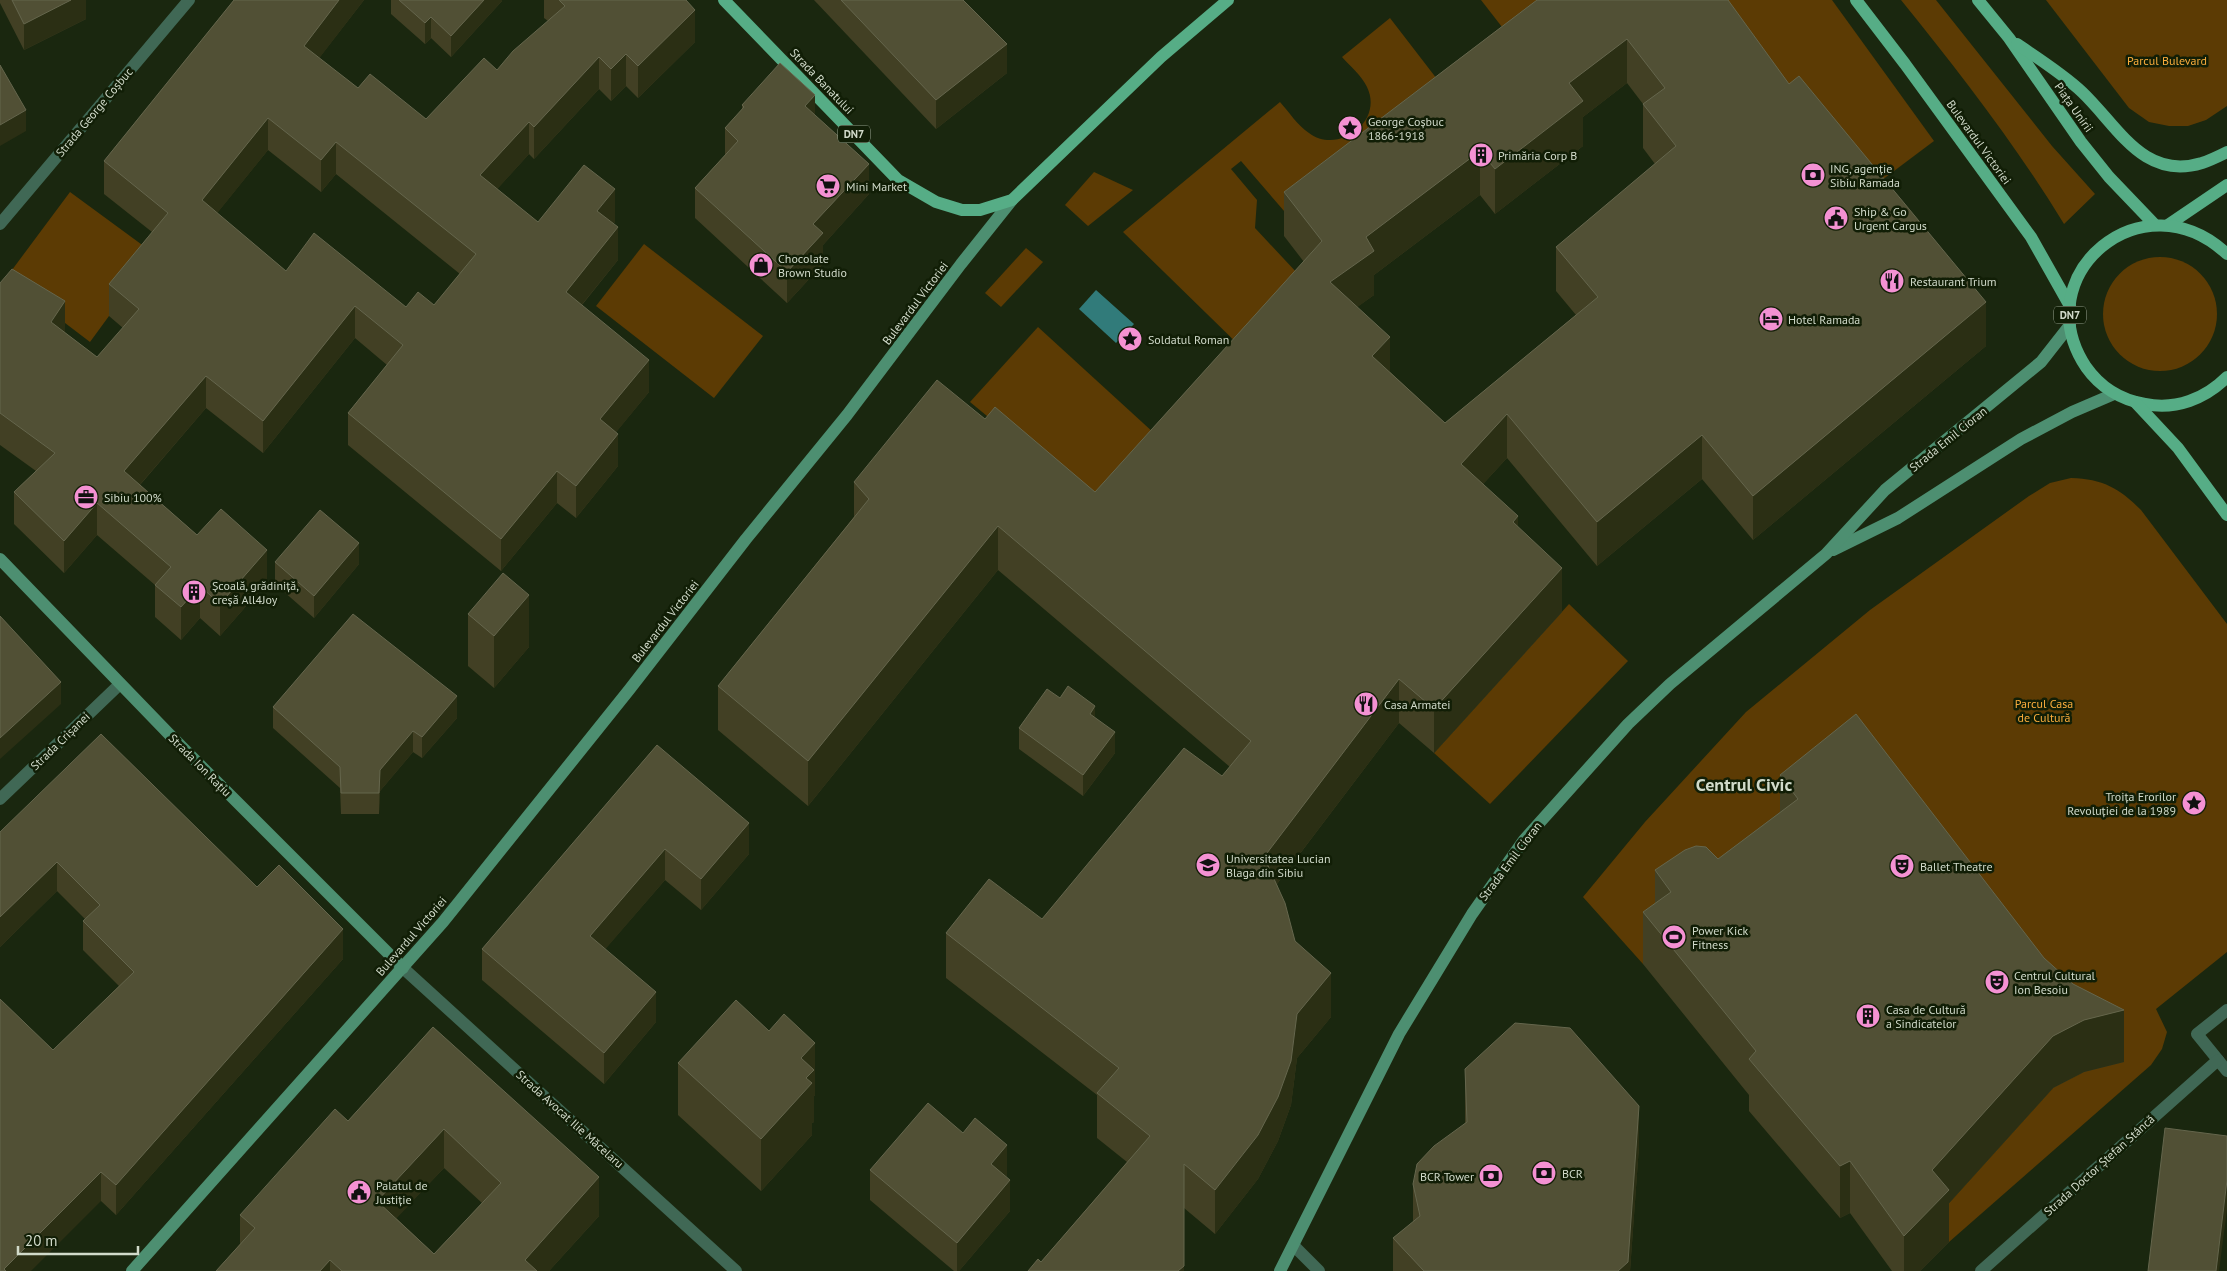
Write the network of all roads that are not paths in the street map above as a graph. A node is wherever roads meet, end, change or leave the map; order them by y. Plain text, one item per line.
1 (189, 0) edge
2 (724, 0) edge
3 (1228, 0) edge
4 (1856, 0) edge
5 (1978, 0) edge
6 (2010, 38) junction
7 (2227, 152) edge
8 (2227, 185) edge
9 (1012, 200) junction
10 (0, 224) edge
11 (2154, 224) junction
12 (2168, 225) junction
13 (2227, 254) edge
14 (2070, 306) junction
15 (2070, 325) junction
16 (2227, 377) edge
17 (2114, 394) junction
18 (2135, 402) junction
19 (2227, 515) edge
20 (1826, 554) junction
21 (0, 559) edge
22 (120, 684) junction
23 (0, 799) edge
24 (402, 968) junction
25 (2227, 1010) edge
26 (2218, 1060) junction
27 (2227, 1071) edge
28 (1294, 1246) junction
29 (132, 1271) edge
30 (736, 1271) edge
31 (1280, 1271) edge
32 (1319, 1271) edge
33 (1981, 1271) edge

1 - 10 street, Strada George Coșbuc
2 - 9 main road, Strada Banatului / DN7
3 - 9 main road, Bulevardul Victoriei / DN7
4 - 14 main road, Bulevardul Victoriei / DN7
5 - 6 main road, Piața Unirii
6 - 7 main road
6 - 11 main road, Piața Unirii
8 - 12 main road
9 - 24 street, Bulevardul Victoriei
11 - 12 main road, DN7
11 - 14 main road, DN7
12 - 13 main road, DN7
14 - 15 main road, DN7
15 - 17 main road, DN7
15 - 20 street, Strada Emil Cioran
16 - 18 main road, DN7
17 - 18 main road, DN7
17 - 20 street, Strada Emil Cioran
18 - 19 main road, DN7
20 - 28 street, Strada Emil Cioran
21 - 22 street, Strada Ion Rațiu
22 - 23 street, Strada Crișanei
22 - 24 street, Strada Ion Rațiu
24 - 29 street, Bulevardul Victoriei
24 - 30 street, Strada Avocat Ilie Măcelaru
25 - 26 street
26 - 27 street
26 - 33 street, Strada Doctor Ștefan Stâncă
28 - 31 street, Strada Emil Cioran
28 - 32 street

